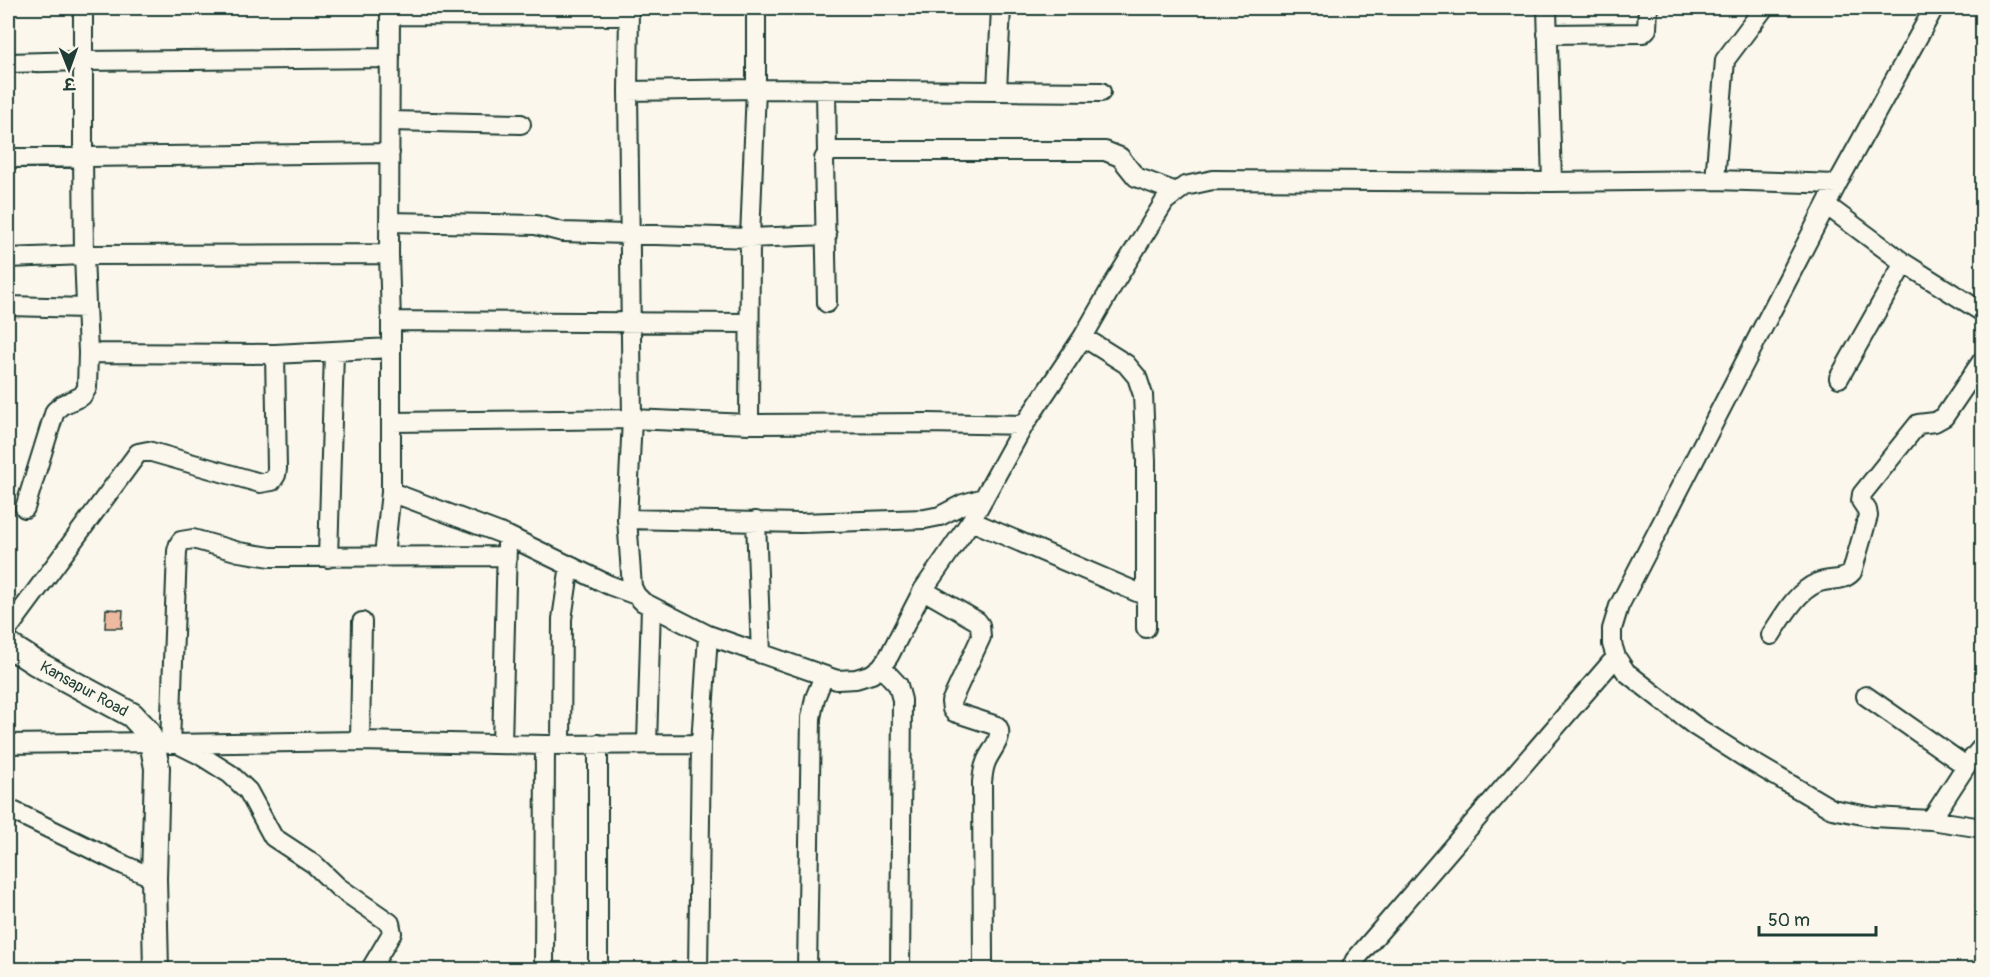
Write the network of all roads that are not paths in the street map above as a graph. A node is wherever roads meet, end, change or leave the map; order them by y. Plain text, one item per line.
1 (83, 8) edge
2 (756, 8) edge
3 (1000, 8) edge
4 (1547, 8) edge
5 (1648, 8) edge
6 (1764, 8) edge
7 (1934, 8) edge
8 (391, 11) edge
9 (629, 12) edge
10 (1547, 34) junction
11 (390, 58) junction
12 (84, 61) junction
13 (8, 63) edge
14 (756, 89) junction
15 (826, 89) junction
16 (997, 90) junction
17 (628, 91) junction
18 (1101, 92) dead end
19 (391, 121) junction
20 (520, 124) dead end
21 (390, 153) junction
22 (827, 154) junction
23 (83, 156) junction
24 (8, 158) edge
25 (1715, 180) junction
26 (1552, 182) junction
27 (1837, 184) junction
28 (1176, 192) junction
29 (1826, 205) junction
30 (390, 222) junction
31 (630, 233) junction
32 (827, 235) junction
33 (750, 237) junction
34 (389, 254) junction
35 (84, 255) junction
36 (8, 258) edge
37 (1904, 262) junction
38 (827, 303) dead end
39 (8, 306) edge
40 (86, 308) junction
41 (1983, 312) edge
42 (392, 321) junction
43 (630, 322) junction
44 (749, 324) junction
45 (1083, 337) junction
46 (391, 348) junction
47 (333, 352) junction
48 (88, 353) junction
49 (275, 354) junction
50 (1983, 361) edge
51 (1839, 378) dead end
52 (632, 419) junction
53 (392, 422) junction
54 (749, 424) junction
55 (1024, 425) junction
56 (391, 492) junction
57 (984, 498) junction
58 (25, 508) dead end
59 (627, 519) junction
60 (756, 521) junction
61 (970, 521) junction
62 (508, 536) junction
63 (506, 555) junction
64 (384, 556) junction
65 (328, 558) junction
66 (570, 565) junction
67 (923, 590) junction
68 (636, 595) junction
69 (1146, 596) junction
70 (651, 606) junction
71 (362, 622) dead end
72 (8, 628) edge
73 (1146, 628) dead end
74 (708, 635) junction
75 (1771, 635) dead end
76 (8, 645) edge
77 (761, 654) junction
78 (1616, 657) junction
79 (881, 667) junction
80 (824, 676) junction
81 (1866, 696) dead end
82 (360, 741) junction
83 (166, 743) junction
84 (8, 744) edge
85 (502, 744) junction
86 (598, 744) junction
87 (647, 744) junction
88 (701, 744) junction
89 (553, 745) junction
90 (1983, 747) edge
91 (1966, 766) junction
92 (9, 809) dead end
93 (1931, 820) junction
94 (1983, 828) edge
95 (154, 878) junction
96 (156, 969) edge
97 (370, 969) edge
98 (544, 969) edge
99 (598, 969) edge
100 (698, 969) edge
101 (807, 969) edge
102 (900, 969) edge
103 (981, 969) edge
104 (1350, 969) edge

1 - 12 street
2 - 14 street
3 - 16 street
4 - 10 street
5 - 10 street
6 - 25 street
7 - 27 street
8 - 9 street
8 - 11 street
9 - 17 street
10 - 26 street
11 - 12 street
11 - 19 street
12 - 13 street
12 - 23 street
14 - 15 street
14 - 17 street
14 - 33 street
15 - 16 street
15 - 22 street
16 - 18 street
17 - 31 street
19 - 20 street
19 - 21 street
21 - 23 street
21 - 30 street
22 - 28 street
22 - 32 street
23 - 24 street
23 - 35 street
25 - 26 street
25 - 27 street
26 - 28 street
27 - 29 street
28 - 45 street
29 - 37 street
29 - 78 street
30 - 31 street
30 - 34 street
31 - 33 street
31 - 43 street
32 - 33 street
32 - 38 street
33 - 44 street
34 - 35 street
34 - 42 street
35 - 36 street
35 - 40 street
37 - 41 street
37 - 51 street
39 - 40 street
40 - 48 street
42 - 43 street
42 - 46 street
43 - 44 street
43 - 52 street
44 - 54 street
45 - 55 street
45 - 69 street
46 - 47 street
46 - 53 street
47 - 49 street
47 - 65 street
48 - 49 street
48 - 58 street
49 - 72 street
50 - 75 street
52 - 53 street
52 - 54 street
52 - 59 street
53 - 56 street
54 - 55 street
55 - 57 street
56 - 62 street
56 - 64 street
57 - 60 street
57 - 61 street
59 - 60 street
59 - 68 street
60 - 77 street
61 - 67 street
61 - 69 street
62 - 63 street
62 - 66 street
63 - 64 street
63 - 85 street
64 - 65 street
65 - 83 street
66 - 68 street
66 - 89 street
67 - 79 street
67 - 103 street
68 - 70 street
69 - 73 street
70 - 74 street
70 - 87 street
71 - 82 street
74 - 77 street
74 - 88 street
76 - 83 street, Kansapur Road
77 - 80 street
78 - 93 street
78 - 104 street
79 - 80 street
79 - 102 street
80 - 101 street
81 - 91 street
82 - 83 street
82 - 85 street
83 - 84 street
83 - 95 street
83 - 97 street
85 - 89 street
86 - 87 street
86 - 89 street
86 - 99 street
87 - 88 street
88 - 100 street
89 - 98 street
90 - 91 street
91 - 93 street
92 - 95 street
93 - 94 street
95 - 96 street

